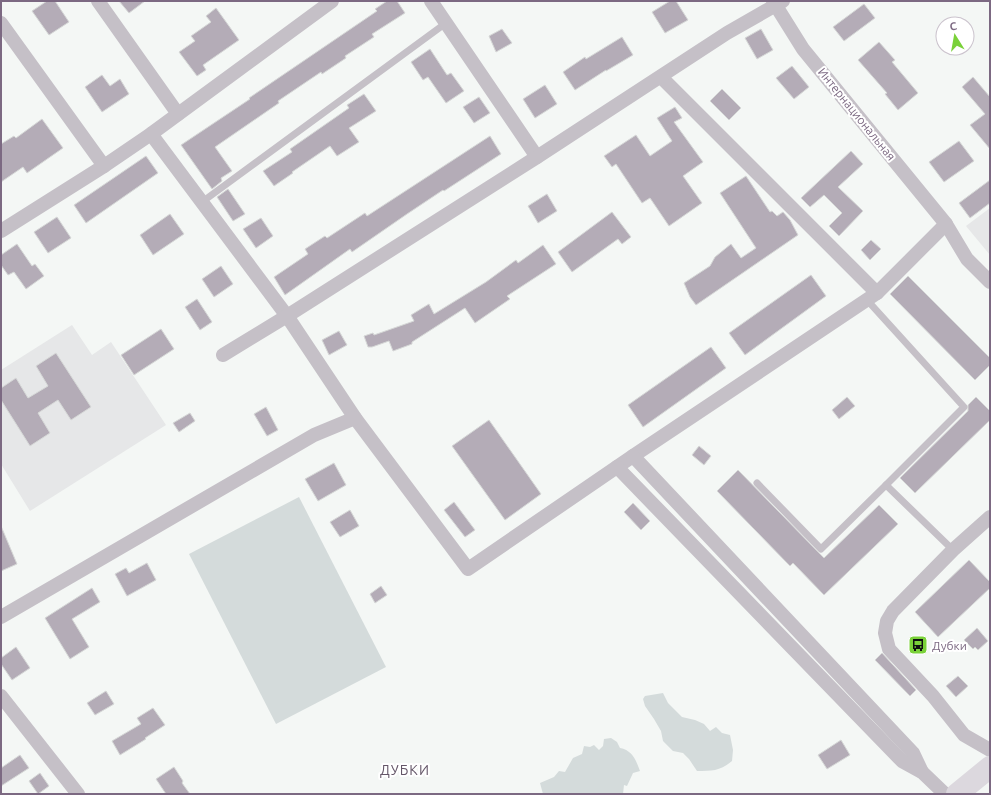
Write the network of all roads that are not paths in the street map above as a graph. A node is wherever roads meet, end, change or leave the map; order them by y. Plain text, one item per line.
1 (98, 1) edge
2 (332, 1) edge
3 (431, 1) edge
4 (777, 2) edge
5 (446, 22) junction
6 (1, 23) edge
7 (661, 77) junction
8 (178, 114) junction
9 (151, 134) junction
10 (537, 156) junction
11 (104, 166) junction
12 (202, 202) junction
13 (946, 224) junction
14 (1, 231) edge
15 (990, 282) edge
16 (872, 296) junction
17 (287, 316) junction
18 (223, 355) dead end
19 (355, 418) junction
20 (633, 456) junction
21 (617, 467) junction
22 (757, 483) dead end
23 (886, 485) junction
24 (990, 517) edge
25 (953, 550) junction
26 (1, 616) edge
27 (1, 696) edge
28 (990, 750) edge
29 (990, 767) edge
30 (922, 772) junction
31 (78, 794) edge
32 (945, 794) edge
33 (957, 794) edge

1 - 8 street
2 - 8 street
3 - 5 street
4 - 7 street
4 - 13 street, Интернациональная
5 - 10 street
5 - 12 lane
6 - 11 street
7 - 10 street
7 - 16 street
8 - 9 street
9 - 11 street
9 - 12 street
10 - 17 street
11 - 14 street
12 - 17 street
13 - 15 street, Интернациональная
13 - 16 street
16 - 20 street
16 - 23 lane
17 - 18 street
17 - 19 street
19 - 21 street
19 - 26 street
20 - 21 street
20 - 30 street
21 - 30 street
22 - 23 lane
23 - 25 lane
24 - 25 street
25 - 28 street
27 - 31 street
29 - 33 main road
30 - 32 street

